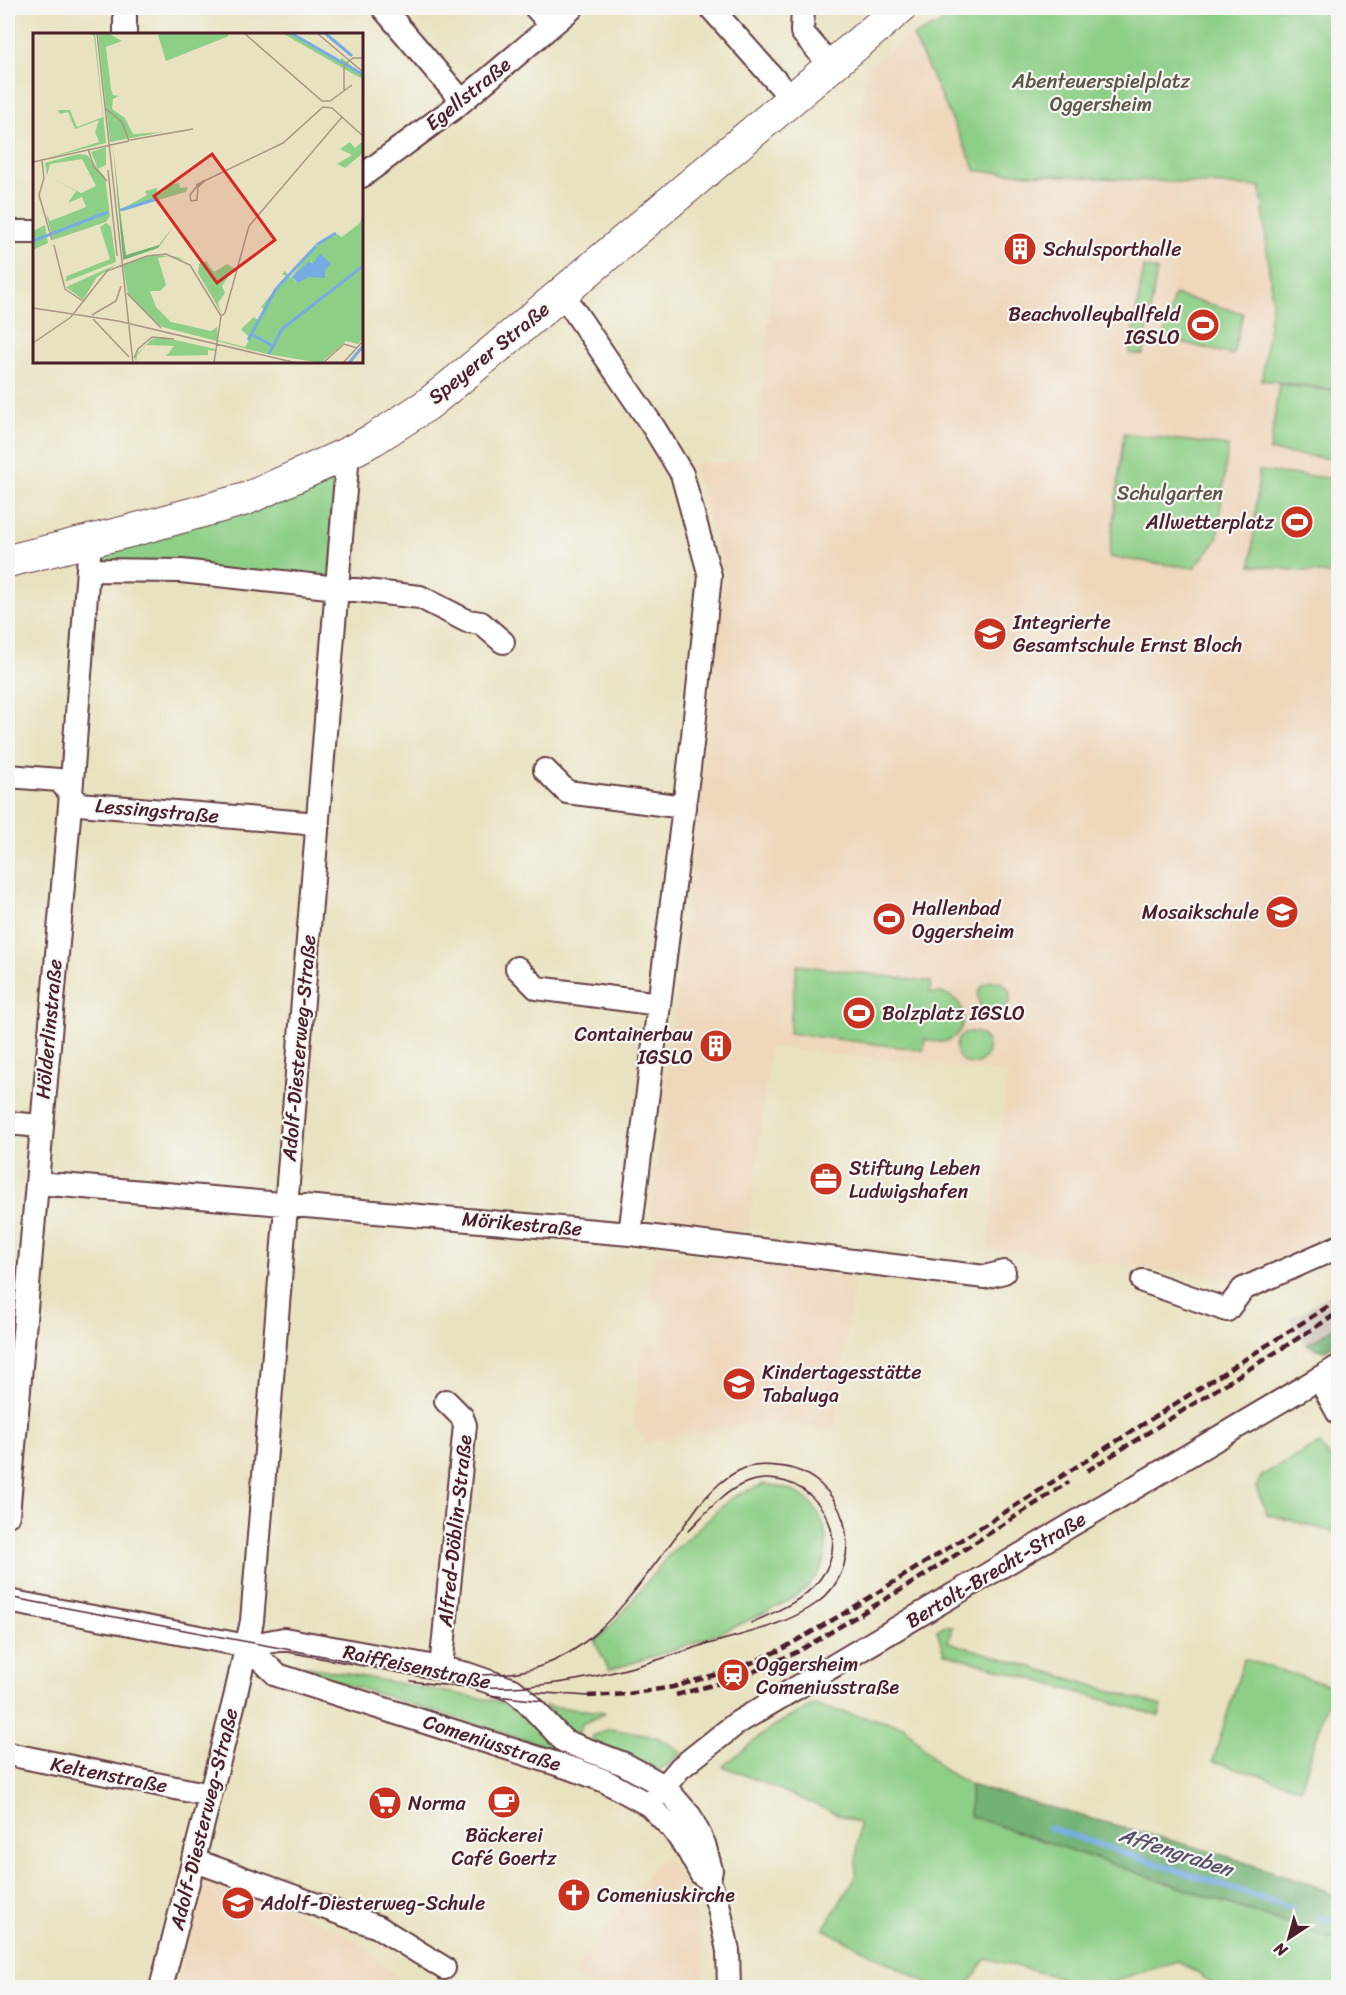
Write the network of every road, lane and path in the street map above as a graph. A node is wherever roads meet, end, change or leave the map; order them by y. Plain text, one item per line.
1 (125, 8) edge
2 (383, 8) edge
3 (536, 8) edge
4 (572, 8) edge
5 (711, 8) edge
6 (803, 8) edge
7 (900, 8) edge
8 (551, 25) junction
9 (125, 33) edge
10 (831, 66) junction
11 (792, 99) junction
12 (462, 101) junction
13 (363, 175) edge
14 (8, 232) edge
15 (33, 232) edge
16 (562, 293) junction
17 (348, 453) junction
18 (89, 556) junction
19 (8, 561) edge
20 (338, 587) junction
21 (503, 642) dead end
22 (545, 770) dead end
23 (8, 776) edge
24 (71, 794) junction
25 (684, 807) junction
26 (318, 824) junction
27 (517, 968) dead end
28 (659, 1004) junction
29 (8, 1123) edge
30 (40, 1126) junction
31 (38, 1182) junction
32 (286, 1203) junction
33 (630, 1234) junction
34 (1338, 1247) edge
35 (1004, 1272) dead end
36 (1143, 1281) dead end
37 (1329, 1373) edge
38 (446, 1401) dead end
39 (1338, 1413) edge
40 (8, 1515) edge
41 (8, 1601) edge
42 (247, 1646) junction
43 (441, 1668) junction
44 (8, 1754) edge
45 (664, 1786) junction
46 (210, 1795) junction
47 (649, 1805) junction
48 (193, 1860) junction
49 (709, 1880) junction
50 (444, 1968) dead end
51 (161, 1988) edge
52 (729, 1988) edge

1 - 9 street
2 - 12 street
3 - 8 street
4 - 8 street, Egellstraße
5 - 11 street
6 - 10 street
7 - 10 street, Speyerer Straße
8 - 12 street, Egellstraße
10 - 11 street, Speyerer Straße
11 - 16 street, Speyerer Straße
12 - 13 street, Egellstraße
14 - 15 street
16 - 17 street, Speyerer Straße
16 - 25 street
17 - 18 street, Speyerer Straße
17 - 20 street, Adolf-Diesterweg-Straße
18 - 19 street, Speyerer Straße
18 - 20 street
18 - 24 street, Hölderlinstraße
20 - 21 street
20 - 26 street, Adolf-Diesterweg-Straße
22 - 25 street
23 - 24 street, Lessingstraße
24 - 26 street, Lessingstraße
24 - 30 street, Hölderlinstraße
25 - 28 street
26 - 32 street, Adolf-Diesterweg-Straße
27 - 28 street
28 - 33 street
29 - 30 street
30 - 31 street, Hölderlinstraße
31 - 32 street, Mörikestraße
31 - 40 street, Hölderlinstraße
32 - 33 street, Mörikestraße
32 - 42 street, Adolf-Diesterweg-Straße
33 - 35 street, Mörikestraße
34 - 36 street
37 - 39 street
37 - 45 street, Bertolt-Brecht-Straße
38 - 43 street, Alfred-Döblin-Straße
41 - 42 street, Raiffeisenstraße
42 - 43 street, Raiffeisenstraße
42 - 46 street, Adolf-Diesterweg-Straße
42 - 47 street, Comeniusstraße
43 - 45 street, Raiffeisenstraße
44 - 46 street, Keltenstraße
45 - 47 street, Bertolt-Brecht-Straße
45 - 49 street, Comeniusstraße
46 - 48 street, Adolf-Diesterweg-Straße
47 - 49 street, Comeniusstraße
48 - 50 street
48 - 51 street, Adolf-Diesterweg-Straße
49 - 52 street, Comeniusstraße

